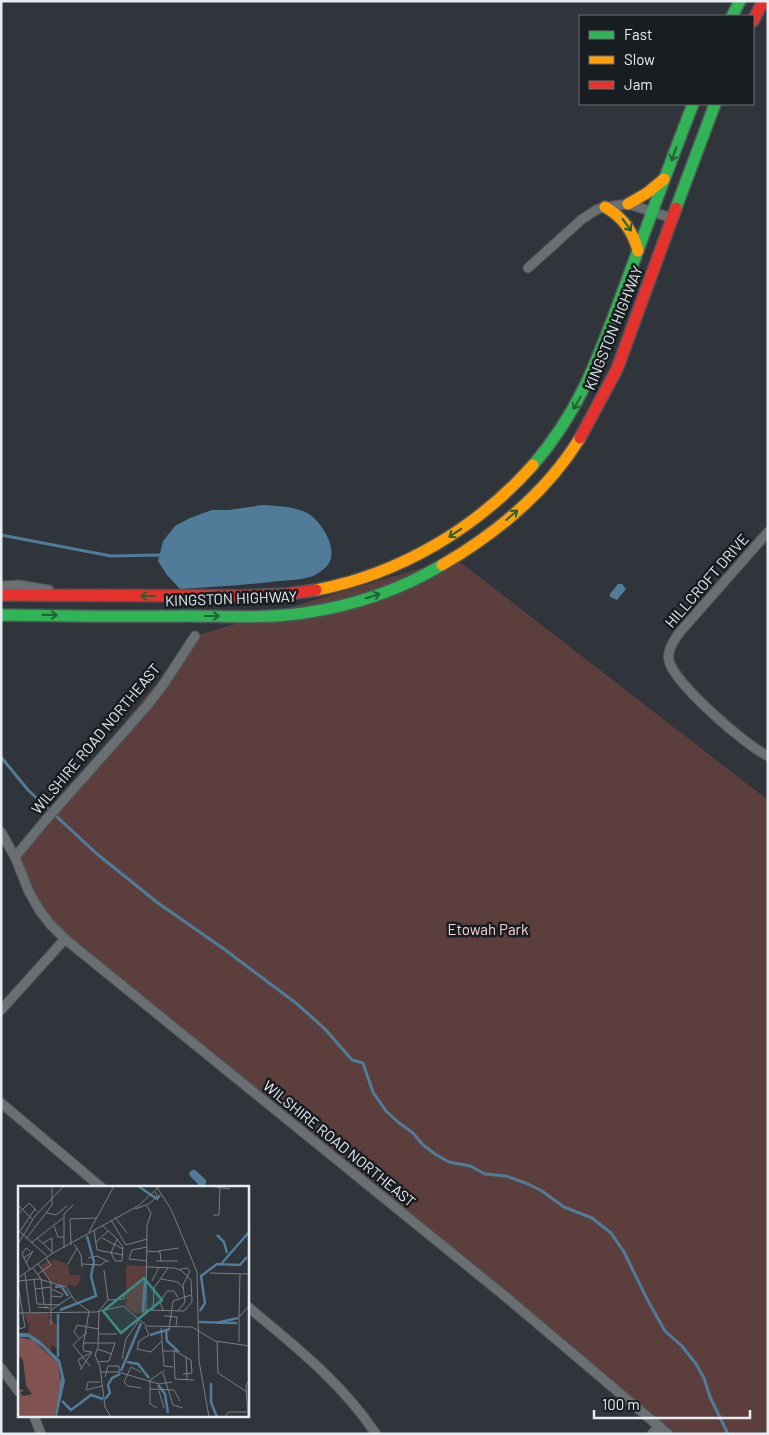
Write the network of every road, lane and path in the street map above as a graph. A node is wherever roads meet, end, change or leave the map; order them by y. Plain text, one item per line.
1 (740, 1) edge
2 (763, 1) edge
3 (733, 15) edge
4 (754, 19) edge
5 (693, 105) edge
6 (715, 105) edge
7 (666, 177) junction
8 (628, 204) junction
9 (606, 207) junction
10 (653, 212) junction
11 (672, 218) junction
12 (638, 251) junction
13 (528, 268) dead end
14 (768, 532) edge
15 (1, 586) edge
16 (1, 595) edge
17 (79, 596) junction
18 (1, 615) edge
19 (195, 636) dead end
20 (768, 756) edge
21 (1, 832) edge
22 (15, 857) junction
23 (65, 939) junction
24 (1, 1010) edge
25 (1, 1103) edge
26 (100, 1186) edge
27 (249, 1308) edge
28 (1, 1368) edge
29 (18, 1391) edge
30 (35, 1418) edge
31 (659, 1426) junction
32 (41, 1434) edge
33 (376, 1434) edge
34 (652, 1434) edge
35 (668, 1434) edge

1 - 3 main road
2 - 4 main road
5 -> 7 main road, KINGSTON HIGHWAY
6 - 11 main road, KINGSTON HIGHWAY
7 - 8 main road
7 - 10 main road, KINGSTON HIGHWAY
8 - 9 street
8 - 10 street
9 -> 12 main road
9 - 13 street
10 - 11 street
10 - 12 main road, KINGSTON HIGHWAY
18 -> 11 main road, KINGSTON HIGHWAY
12 -> 17 main road, KINGSTON HIGHWAY
14 - 20 street, HILLCROFT DRIVE
15 - 17 street
16 - 17 main road, KINGSTON HIGHWAY
19 - 22 street, WILSHIRE ROAD NORTHEAST
21 - 22 street, WILSHIRE ROAD NORTHEAST
22 - 23 street, WILSHIRE ROAD NORTHEAST
23 - 24 street
23 - 31 street, WILSHIRE ROAD NORTHEAST
25 - 26 street
27 - 33 street
28 - 29 street
30 - 32 street
31 - 34 street
31 - 35 street, WILSHIRE ROAD NORTHEAST

